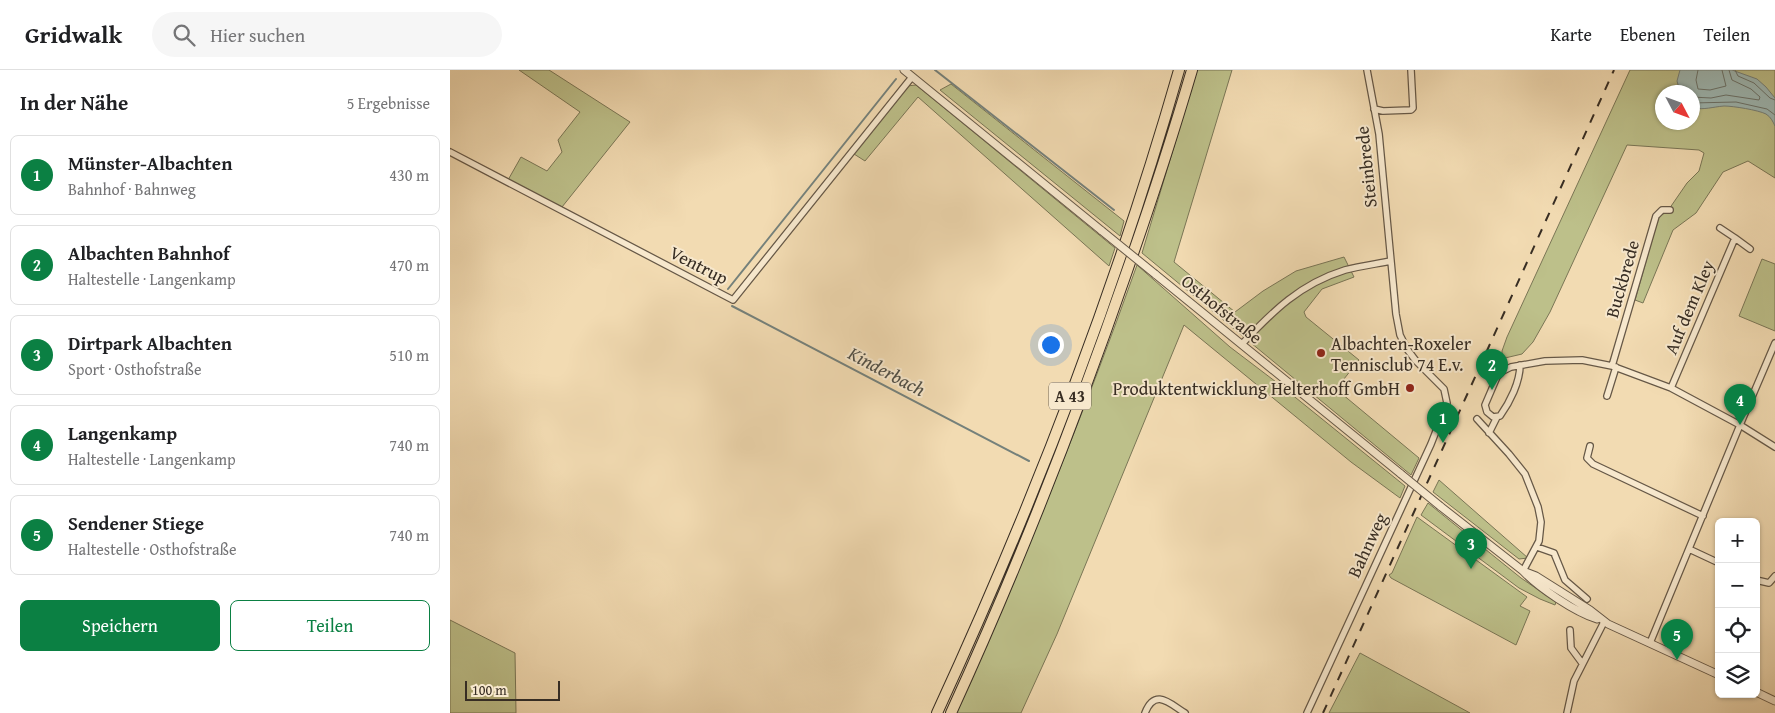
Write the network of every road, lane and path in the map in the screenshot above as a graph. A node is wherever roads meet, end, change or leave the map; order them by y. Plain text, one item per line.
1 (904, 70) edge
2 (1179, 70) edge
3 (1192, 70) edge
4 (1367, 70) edge
5 (1411, 70) edge
6 (912, 77) junction
7 (1374, 109) junction
8 (450, 152) edge
9 (1670, 210) dead end
10 (1720, 228) dead end
11 (1735, 238) junction
12 (1750, 249) dead end
13 (1391, 261) junction
14 (1775, 343) edge
15 (1242, 344) junction
16 (1520, 365) junction
17 (1614, 367) junction
18 (1671, 388) junction
19 (1444, 389) joint
20 (1607, 396) dead end
21 (1497, 417) junction
22 (1477, 419) dead end
23 (1740, 425) junction
24 (1490, 433) junction
25 (1590, 446) dead end
26 (1775, 447) edge
27 (1703, 516) junction
28 (1537, 547) junction
29 (1689, 549) junction
30 (1715, 561) edge
31 (1523, 571) junction
32 (1775, 576) edge
33 (1760, 582) edge
34 (1587, 599) dead end
35 (1602, 621) junction
36 (1570, 630) dead end
37 (1650, 643) junction
38 (1582, 663) junction
39 (1715, 672) edge
40 (1760, 694) edge
41 (1775, 701) edge
42 (937, 713) edge
43 (950, 713) edge
44 (1145, 713) edge
45 (1185, 713) edge
46 (1306, 713) edge
47 (1567, 713) edge

1 - 6 street, Osthofstraße
2 - 42 highway, A 43
3 - 43 highway, A 43
4 - 7 street, Steinbrede
5 - 7 street
6 - 8 street, Ventrup
6 - 15 street, Osthofstraße, bridge
7 - 13 street, Steinbrede
9 - 17 street, Buckbrede
10 - 11 street
11 - 12 street
11 - 18 street, Auf dem Kley
13 - 15 street
13 - 19 street, Steinbrede
14 - 23 street
15 - 31 street, Osthofstraße, bridge
16 - 17 street
16 - 21 street
16 - 21 street
17 - 18 street
17 - 20 street
18 - 23 street
19 - 46 street, Bahnweg
21 - 24 street
22 - 24 street
23 - 26 street
23 - 27 street
24 - 28 street
25 - 27 street
27 - 29 street
28 - 31 street
28 - 34 street
29 - 30 street
29 - 37 street
31 - 35 street, Osthofstraße
32 - 33 street
35 - 37 street, Osthofstraße
35 - 38 street
36 - 38 street
37 - 39 street, Osthofstraße
38 - 47 street
40 - 41 street
44 - 45 street

